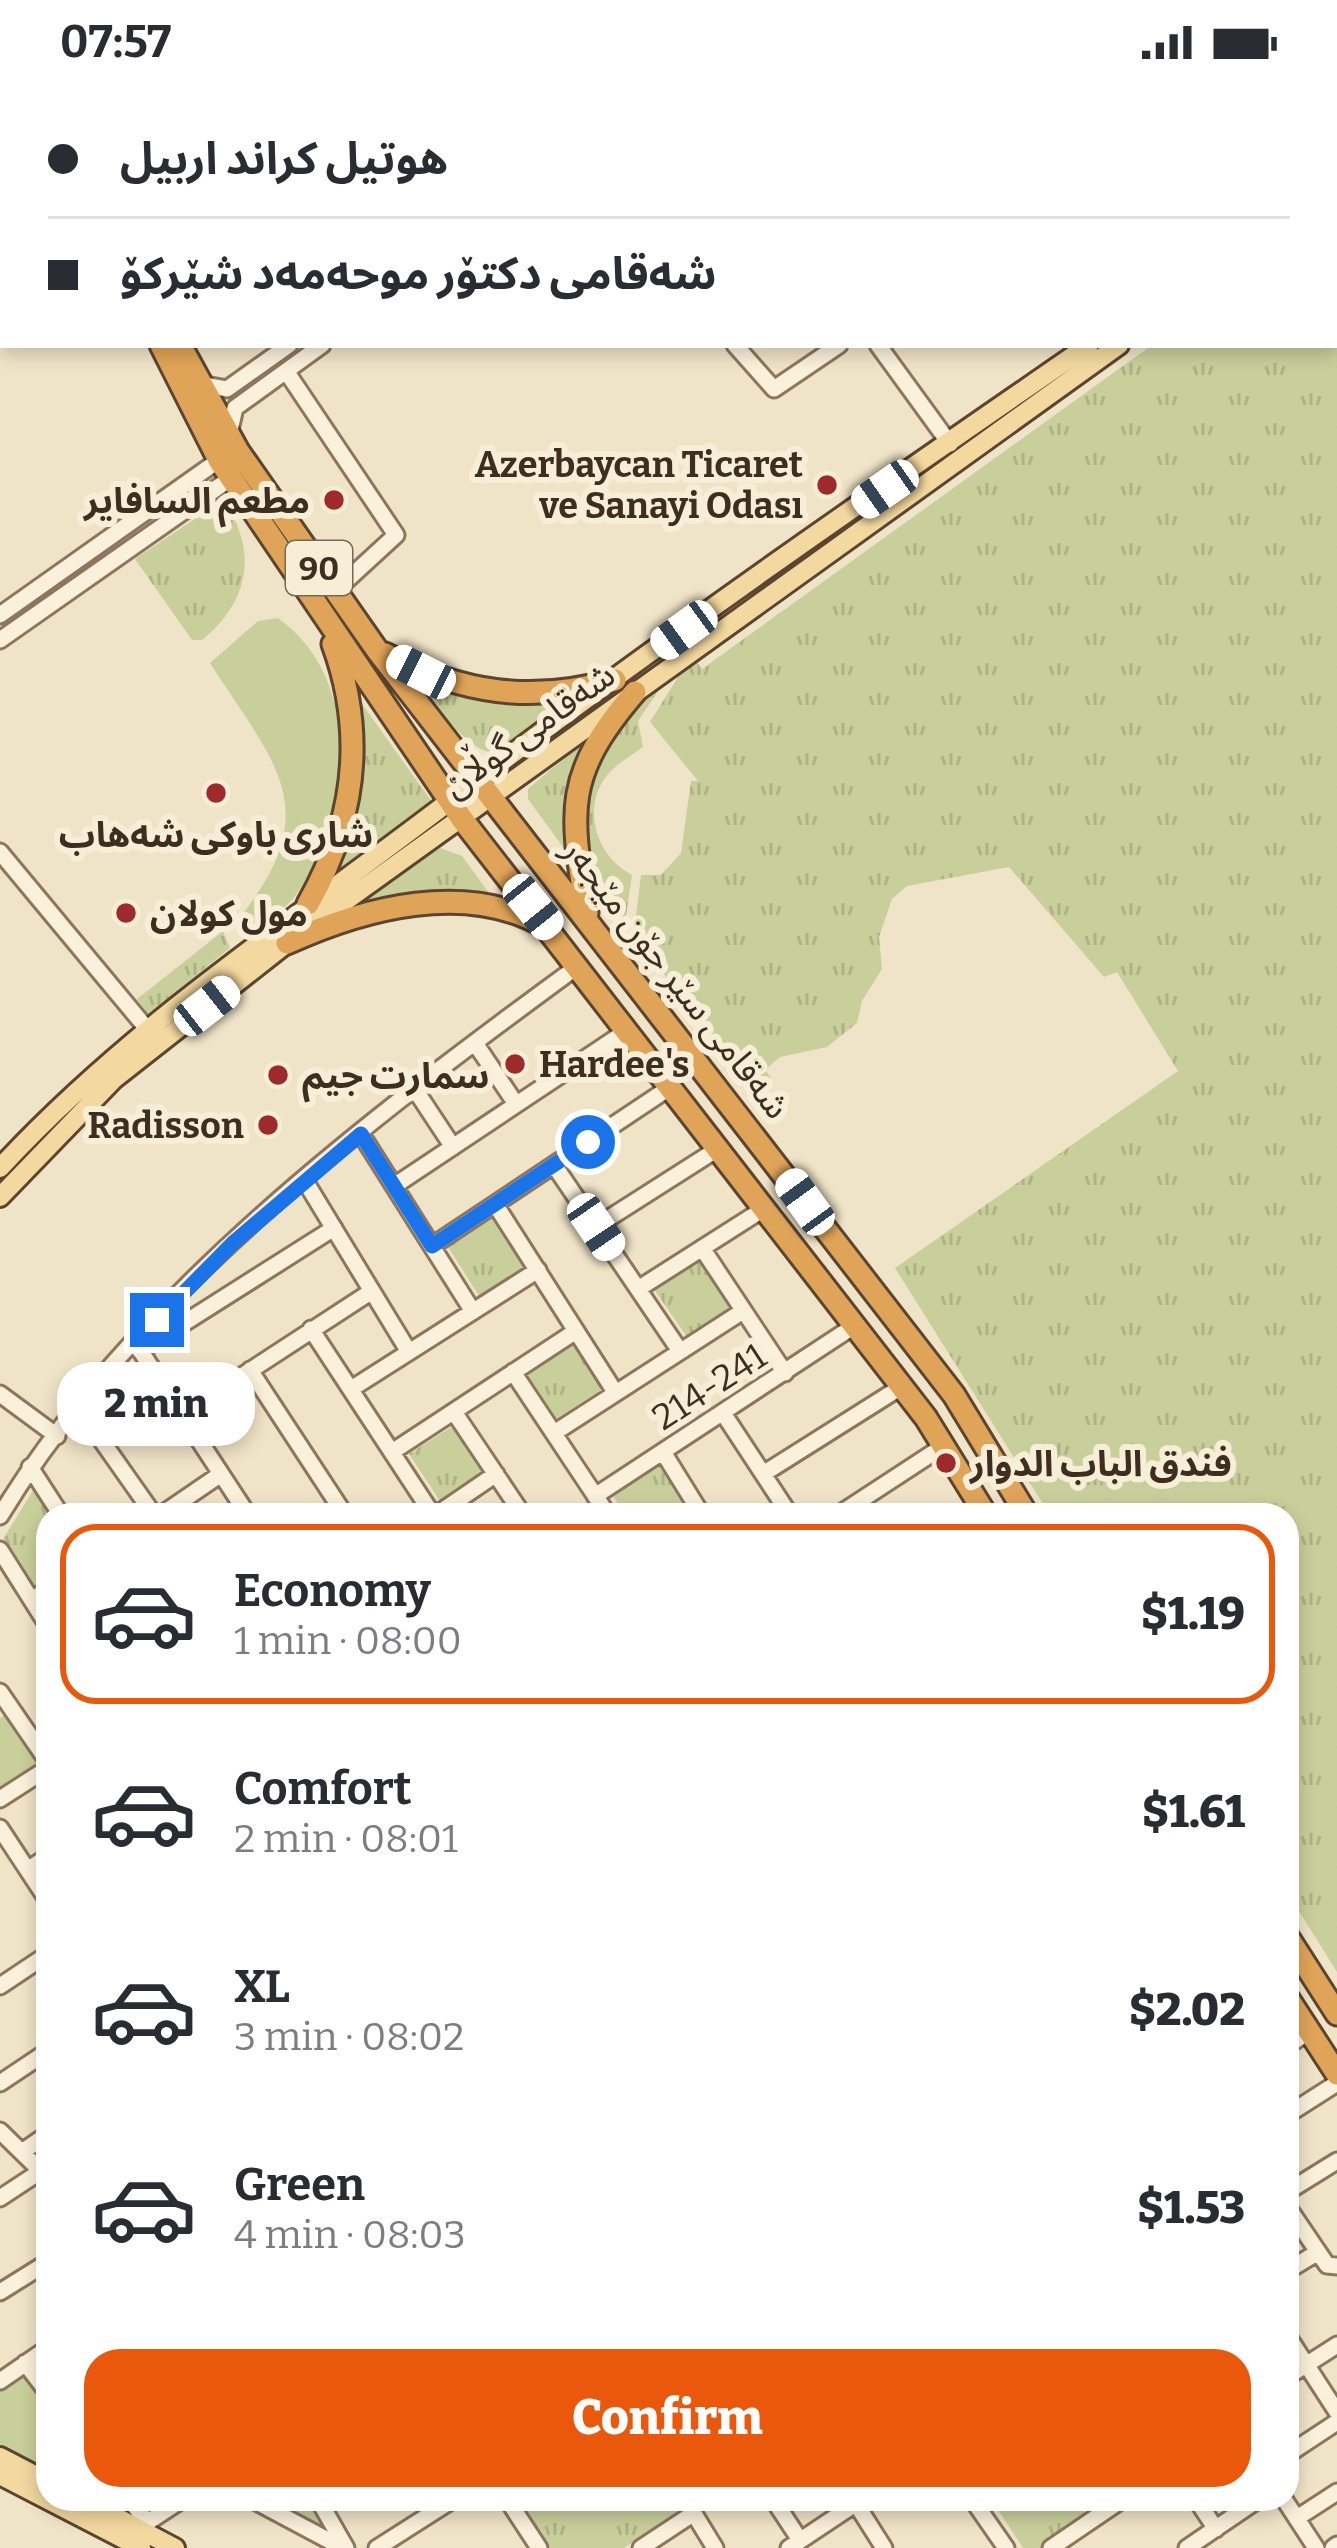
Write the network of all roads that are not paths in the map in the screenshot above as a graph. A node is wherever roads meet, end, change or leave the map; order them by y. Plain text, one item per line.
1 (163, 348) edge
2 (181, 348) edge
3 (280, 348) edge
4 (318, 348) edge
5 (738, 348) edge
6 (835, 348) edge
7 (880, 348) edge
8 (1085, 348) edge
9 (1114, 348) edge
10 (286, 371) junction
11 (196, 380) junction
12 (238, 383) junction
13 (248, 398) junction
14 (230, 437) junction
15 (950, 444) junction
16 (225, 469) junction
17 (930, 469) junction
18 (196, 476) junction
19 (207, 494) junction
20 (335, 591) junction
21 (0, 615) edge
22 (322, 616) junction
23 (0, 640) edge
24 (377, 650) junction
25 (625, 686) junction
26 (485, 787) junction
27 (456, 810) junction
28 (0, 852) edge
29 (308, 904) junction
30 (588, 920) junction
31 (557, 936) junction
32 (287, 944) junction
33 (578, 966) junction
34 (148, 1030) junction
35 (628, 1030) junction
36 (477, 1046) junction
37 (671, 1086) junction
38 (416, 1091) junction
39 (516, 1105) junction
40 (361, 1134) junction
41 (453, 1147) junction
42 (719, 1148) junction
43 (554, 1165) junction
44 (0, 1168) edge
45 (305, 1181) junction
46 (394, 1186) junction
47 (0, 1197) edge
48 (496, 1204) junction
49 (765, 1208) junction
50 (596, 1227) junction
51 (334, 1228) junction
52 (432, 1246) junction
53 (702, 1248) junction
54 (538, 1270) junction
55 (638, 1289) junction
56 (372, 1292) junction
57 (472, 1310) junction
58 (743, 1310) junction
59 (854, 1326) junction
60 (311, 1329) junction
61 (576, 1331) junction
62 (138, 1346) junction
63 (409, 1352) junction
64 (680, 1352) junction
65 (250, 1370) junction
66 (513, 1372) junction
67 (785, 1373) junction
68 (901, 1387) junction
69 (351, 1389) junction
70 (615, 1392) junction
71 (0, 1394) edge
72 (78, 1407) junction
73 (454, 1412) junction
74 (723, 1413) junction
75 (182, 1414) junction
76 (554, 1433) junction
77 (57, 1436) junction
78 (945, 1445) junction
79 (392, 1452) junction
80 (663, 1452) junction
81 (29, 1467) junction
82 (221, 1474) junction
83 (496, 1474) junction
84 (763, 1474) junction
85 (595, 1496) junction
86 (53, 1503) edge
87 (148, 1503) edge
88 (176, 1503) edge
89 (240, 1503) edge
90 (337, 1503) edge
91 (426, 1503) edge
92 (452, 1503) edge
93 (515, 1503) edge
94 (600, 1503) edge
95 (695, 1503) edge
96 (782, 1503) edge
97 (856, 1503) edge
98 (977, 1503) edge
99 (1020, 1503) edge
100 (0, 1516) edge
101 (0, 1550) edge
102 (36, 1597) edge
103 (32, 1600) junction
104 (36, 1606) edge
105 (3, 1702) edge
106 (36, 1748) edge
107 (36, 1774) edge
108 (0, 1799) edge
109 (0, 1828) edge
110 (36, 1864) edge
111 (28, 1870) junction
112 (36, 1882) edge
113 (1299, 1955) edge
114 (36, 1960) edge
115 (3, 1977) edge
116 (1337, 2014) edge
117 (1299, 2015) edge
118 (1310, 2031) junction
119 (1299, 2038) edge
120 (36, 2059) edge
121 (1337, 2078) edge
122 (0, 2083) edge
123 (1299, 2106) edge
124 (0, 2131) edge
125 (36, 2142) edge
126 (22, 2152) junction
127 (1337, 2161) edge
128 (36, 2166) edge
129 (36, 2180) edge
130 (1299, 2181) edge
131 (0, 2198) edge
132 (1299, 2224) edge
133 (1318, 2252) junction
134 (1299, 2264) edge
135 (1337, 2266) edge
136 (36, 2270) edge
137 (0, 2292) edge
138 (1337, 2345) edge
139 (1299, 2354) edge
140 (36, 2356) edge
141 (25, 2363) junction
142 (1306, 2365) junction
143 (1299, 2369) edge
144 (36, 2377) edge
145 (0, 2381) edge
146 (1337, 2412) edge
147 (1337, 2422) edge
148 (1299, 2447) edge
149 (0, 2457) edge
150 (0, 2475) edge
151 (36, 2476) edge
152 (36, 2492) edge
153 (1337, 2492) edge
154 (78, 2511) edge
155 (98, 2511) edge
156 (168, 2511) edge
157 (274, 2511) edge
158 (325, 2511) edge
159 (424, 2511) edge
160 (436, 2511) edge
161 (515, 2511) edge
162 (683, 2511) edge
163 (692, 2511) edge
164 (778, 2511) edge
165 (840, 2511) edge
166 (860, 2511) edge
167 (980, 2511) edge
168 (1106, 2511) edge
169 (1204, 2511) edge
170 (1242, 2511) edge
171 (1292, 2511) edge
172 (428, 2516) junction
173 (1297, 2518) junction
174 (1216, 2529) junction
175 (134, 2537) edge
176 (535, 2542) edge
177 (794, 2545) edge
178 (1056, 2546) edge
179 (175, 2548) edge
180 (345, 2548) edge
181 (376, 2548) edge
182 (512, 2548) edge
183 (641, 2548) edge
184 (716, 2548) edge
185 (884, 2548) edge
186 (1006, 2548) edge
187 (1187, 2548) edge
188 (1316, 2548) edge

1 - 16 highway, 90
2 - 11 highway, 90
3 - 12 street
4 - 10 street
5 - 6 street
7 - 15 street
8 - 15 main road, شەقامی گوڵان
9 - 17 main road, شەقامی گوڵان
10 - 13 street
10 - 20 street
11 - 12 street
11 - 14 highway, 90
12 - 13 street
13 - 14 street
14 - 20 highway, 90
15 - 17 main road, شەقامی گوڵان
16 - 18 street
16 - 19 street
16 - 22 highway, 90
17 - 25 main road, شەقامی گوڵان
18 - 19 street
18 - 21 street
19 - 23 street
20 - 24 highway, 90
22 - 27 highway, 90
22 - 29 highway
24 - 25 highway
24 - 26 highway, 90
25 - 26 main road, شەقامی گوڵان
25 - 30 highway
26 - 27 main road, شەقامی گوڵان
26 - 30 highway, شەقامی سێر جۆن مێجەر / 90
27 - 29 main road, شەقامی گوڵان
27 - 31 highway, شەقامی سێر جۆن مێجەر / 90
27 - 32 main road, شەقامی گوڵان
28 - 34 street
29 - 34 main road, شەقامی گوڵان
30 - 99 highway, شەقامی سێر جۆن مێجەر / 90
31 - 32 highway
31 - 33 highway, شەقامی سێر جۆن مێجەر / 90
32 - 47 main road, شەقامی گوڵان
33 - 35 highway, شەقامی سێر جۆن مێجەر / 90
33 - 36 street
34 - 44 main road, شەقامی گوڵان
35 - 37 highway, شەقامی سێر جۆن مێجەر / 90
35 - 39 street
36 - 38 street
36 - 39 street
37 - 42 highway, شەقامی سێر جۆن مێجەر / 90
37 - 43 street
38 - 40 street
38 - 41 street
39 - 41 street
40 - 45 street
40 - 46 street
41 - 46 street
42 - 49 highway, شەقامی سێر جۆن مێجەر / 90
42 - 50 street
43 - 48 street
43 - 50 street
45 - 51 street
45 - 62 street
46 - 52 street
48 - 52 street
48 - 54 street
49 - 53 street
49 - 59 highway, شەقامی سێر جۆن مێجەر / 90
50 - 55 street
51 - 56 street
51 - 62 street
52 - 57 street
53 - 55 street
53 - 58 street
54 - 57 street
54 - 61 street
55 - 64 street
56 - 60 street
56 - 63 street
57 - 63 street
58 - 64 street
58 - 67 street
59 - 67 street, 214-241
59 - 68 highway, شەقامی سێر جۆن مێجەر / 90
60 - 65 street
60 - 69 street
61 - 66 street
61 - 70 street
62 - 72 street
62 - 75 street
63 - 69 street
64 - 70 street
65 - 75 street
65 - 90 street
66 - 73 street
66 - 76 street
67 - 74 street, 214-241
68 - 78 highway, شەقامی سێر جۆن مێجەر / 90
68 - 84 street
69 - 79 street
70 - 76 street
71 - 77 street
72 - 77 street
72 - 87 street
73 - 79 street
73 - 83 street
74 - 80 street, 214-241
74 - 84 street
75 - 82 street
76 - 85 street
77 - 81 street
78 - 97 street
78 - 98 highway, شەقامی سێر جۆن مێجەر / 90
79 - 91 street
80 - 85 street, 214-241
80 - 95 street
81 - 86 street
81 - 100 street
82 - 88 street
82 - 89 street
83 - 92 street
83 - 93 street
84 - 96 street
85 - 94 street
101 - 103 street
102 - 103 street
103 - 104 street
105 - 106 street
107 - 108 street
109 - 111 street
110 - 111 street
111 - 112 street
113 - 116 highway
114 - 115 street
117 - 118 highway
118 - 119 street
118 - 121 highway
120 - 122 street
121 - 123 street
124 - 126 street
125 - 126 street
126 - 128 street
127 - 130 street
129 - 131 street
132 - 133 street
133 - 134 street
133 - 135 street
136 - 137 street
138 - 142 street
139 - 142 street
140 - 141 street
141 - 144 street
141 - 145 street
142 - 143 street
142 - 146 street
147 - 148 street
149 - 151 main road
150 - 152 main road
153 - 173 street
154 - 175 main road
155 - 175 main road
156 - 175 street
157 - 180 street
158 - 180 street
159 - 172 street
160 - 172 street
161 - 176 street
162 - 183 street
163 - 184 street
164 - 177 street
165 - 177 street
166 - 185 street
167 - 186 street
168 - 178 street
169 - 174 street
170 - 174 street
171 - 173 street
172 - 181 street
173 - 188 street
174 - 187 street
175 - 179 main road
176 - 182 street

